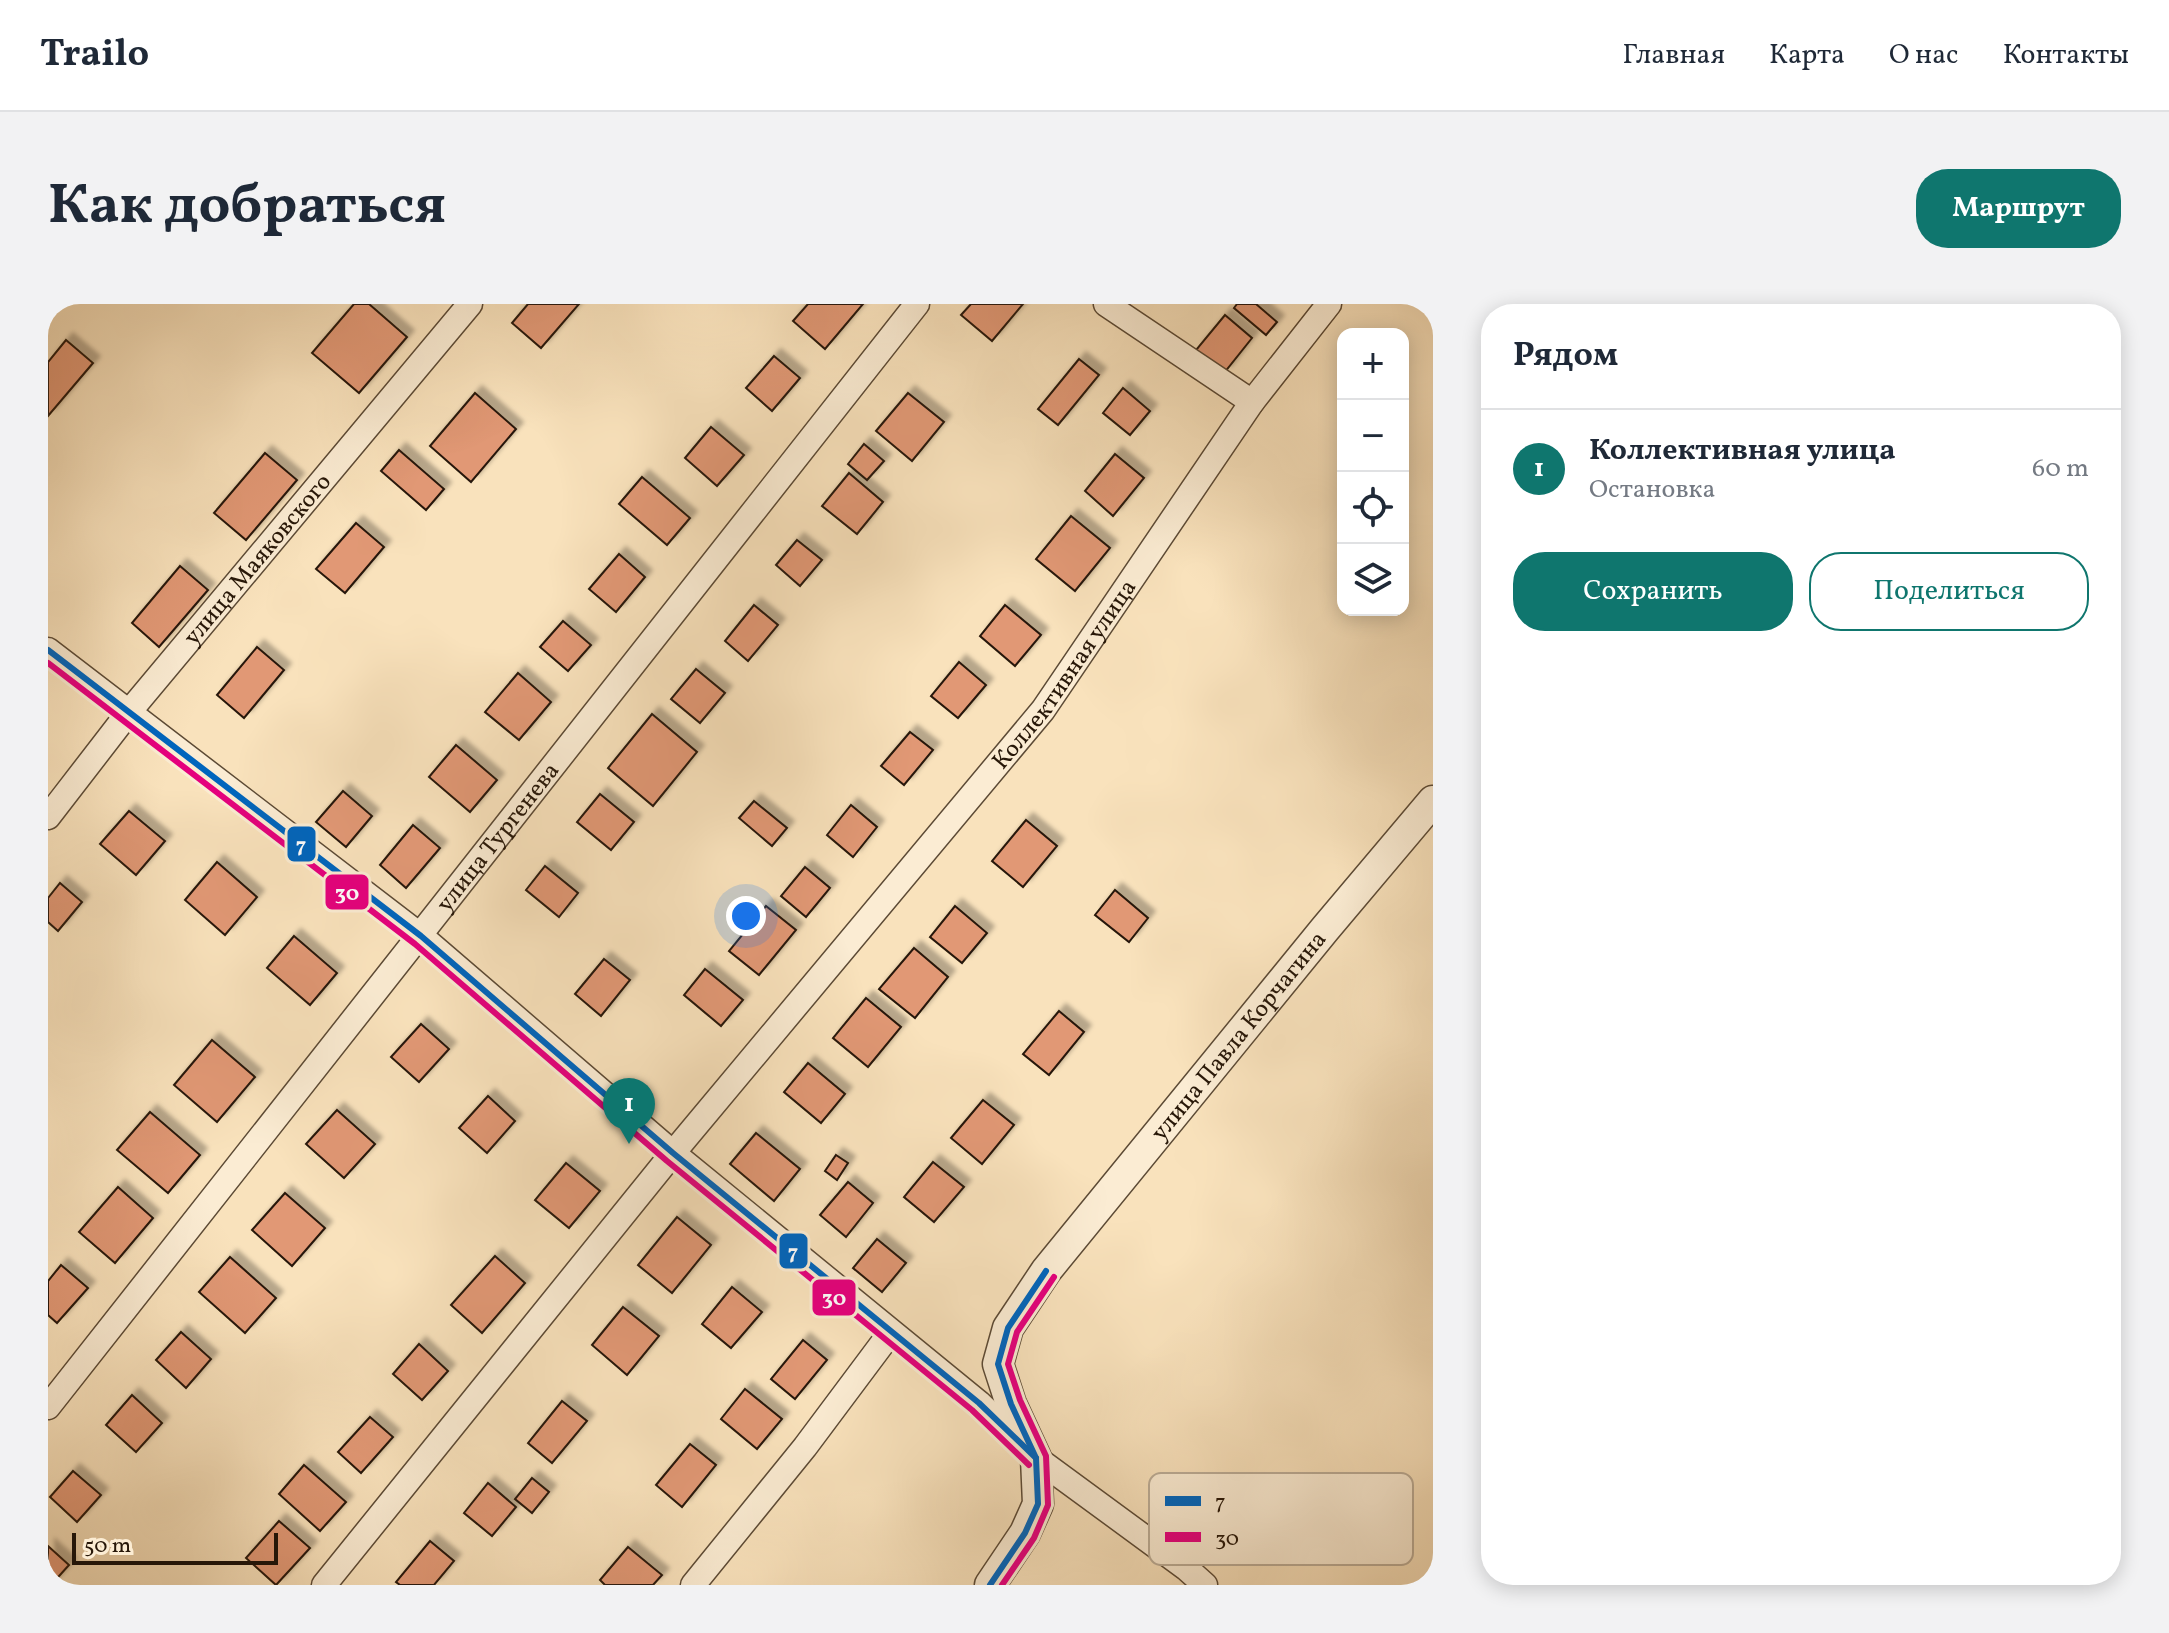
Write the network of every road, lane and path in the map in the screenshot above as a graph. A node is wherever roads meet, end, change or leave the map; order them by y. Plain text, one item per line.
1 (470, 304) edge
2 (917, 304) edge
3 (1106, 304) edge
4 (1329, 304) edge
5 (1252, 402) junction
6 (48, 650) edge
7 (129, 712) junction
8 (1433, 801) edge
9 (48, 817) edge
10 (421, 936) junction
11 (673, 1153) junction
12 (891, 1332) junction
13 (48, 1407) edge
14 (1036, 1458) junction
15 (1149, 1541) edge
16 (1182, 1565) edge
17 (324, 1585) edge
18 (693, 1585) edge
19 (990, 1585) edge
20 (1205, 1585) edge

1 - 7 street, улица Маяковского
2 - 10 street, улица Тургенева
3 - 5 street
4 - 5 street, Коллективная улица
5 - 11 street, Коллективная улица
6 - 7 street
7 - 9 street, улица Маяковского
7 - 10 street
8 - 14 street, улица Павла Корчагина
10 - 11 street
10 - 13 street, улица Тургенева
11 - 12 street
11 - 17 street, Коллективная улица
12 - 14 street
12 - 18 street
14 - 15 street
14 - 19 street
16 - 20 street

